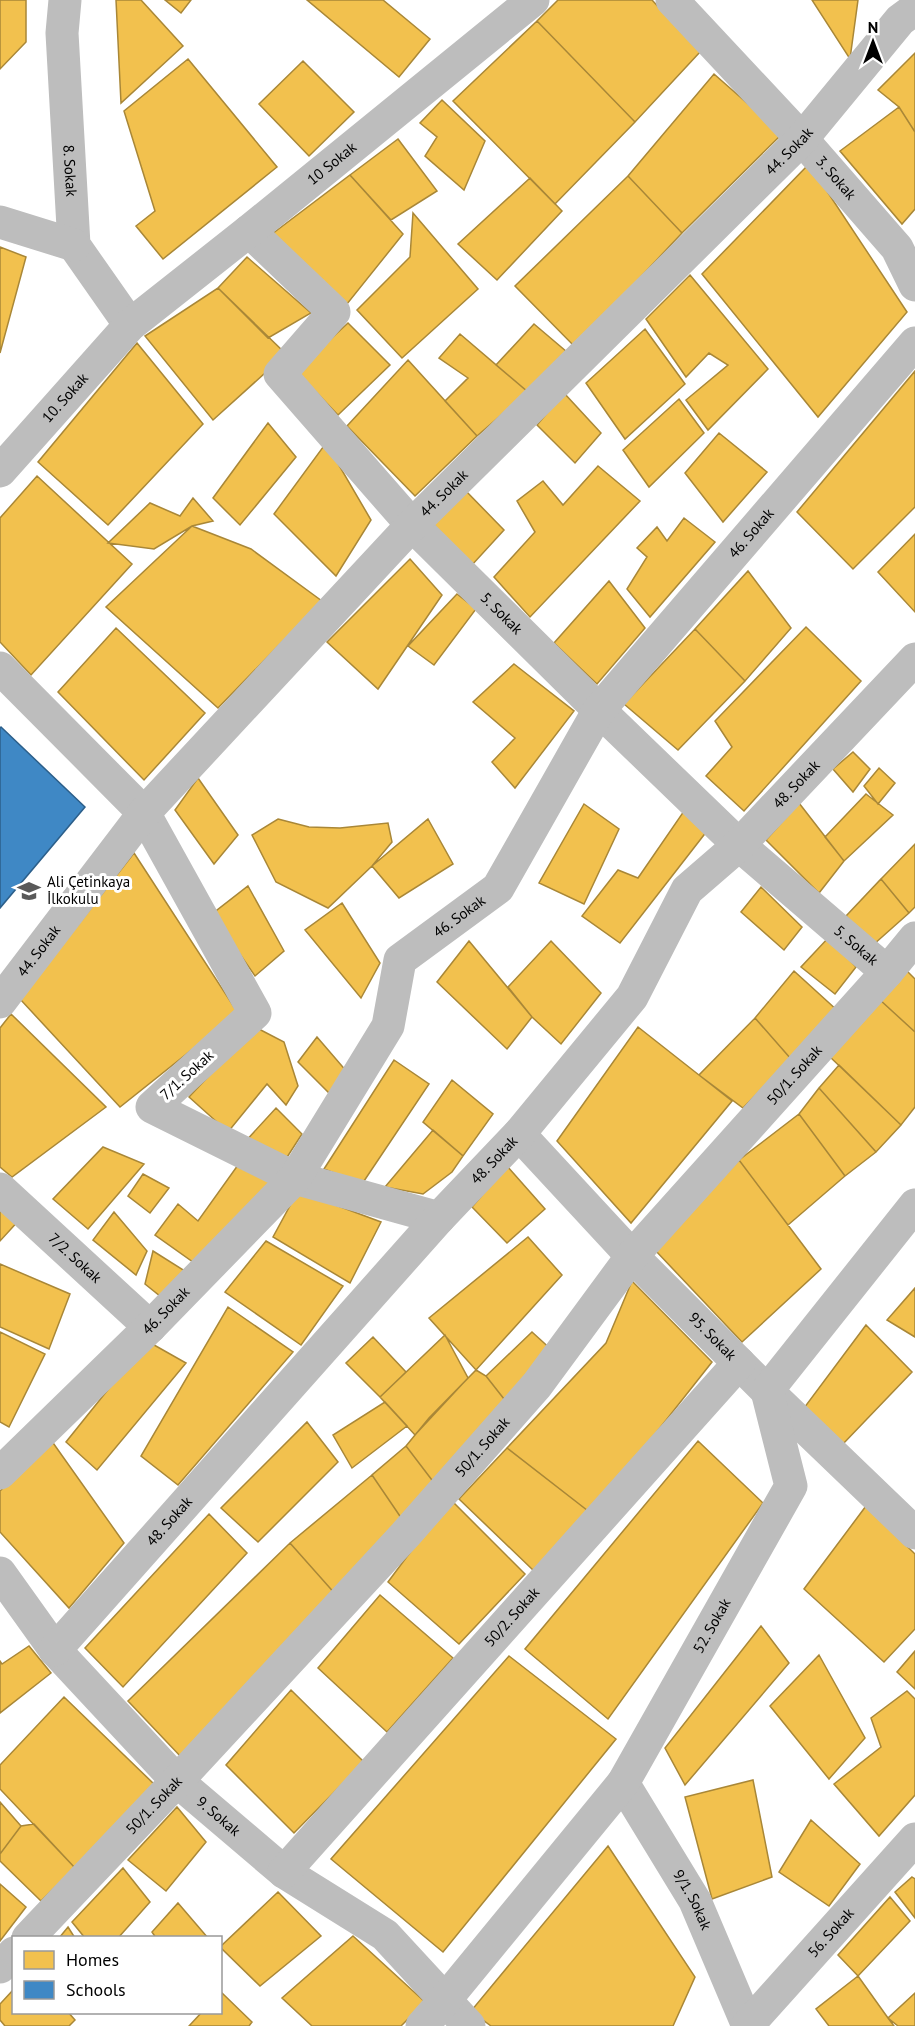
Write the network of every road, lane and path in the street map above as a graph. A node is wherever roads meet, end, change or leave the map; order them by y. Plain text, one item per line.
1 (65, 0) edge
2 (533, 0) edge
3 (672, 0) edge
4 (915, 9) edge
5 (802, 139) junction
6 (0, 222) edge
7 (249, 231) junction
8 (906, 239) edge
9 (74, 245) junction
10 (915, 285) edge
11 (130, 325) junction
12 (915, 343) edge
13 (0, 471) edge
14 (412, 525) junction
15 (915, 659) edge
16 (0, 668) edge
17 (598, 710) junction
18 (144, 813) junction
19 (739, 845) junction
20 (915, 938) edge
21 (887, 972) junction
22 (0, 1002) edge
23 (519, 1134) junction
24 (295, 1178) junction
25 (0, 1189) edge
26 (915, 1205) edge
27 (439, 1218) junction
28 (632, 1256) junction
29 (150, 1327) junction
30 (739, 1363) junction
31 (767, 1391) junction
32 (0, 1473) edge
33 (915, 1533) edge
34 (0, 1573) edge
35 (55, 1650) junction
36 (177, 1781) junction
37 (623, 1783) junction
38 (915, 1839) edge
39 (284, 1872) junction
40 (30, 1936) edge
41 (12, 1955) edge
42 (0, 1967) edge
43 (445, 2000) junction
44 (742, 2023) edge
45 (422, 2026) edge
46 (470, 2026) edge

1 - 9 street, 8. Sokak
2 - 7 street, 10 Sokak
3 - 5 street, 3. Sokak
4 - 5 street, 44. Sokak
5 - 8 street, 3. Sokak
5 - 14 street, 44. Sokak
6 - 9 street
7 - 11 street, 10 Sokak
7 - 14 street, 5. Sokak
8 - 10 street, 3. Sokak
9 - 11 street
11 - 13 street, 10. Sokak
12 - 17 street, 46. Sokak
14 - 17 street, 5. Sokak
14 - 18 street, 44. Sokak
15 - 19 street, 48. Sokak
16 - 18 street
17 - 19 street, 5. Sokak
17 - 24 street, 46. Sokak
18 - 22 street, 44. Sokak
18 - 24 street, 7/1. Sokak
19 - 21 street, 5. Sokak
19 - 23 street, 48. Sokak
20 - 21 street, 50/1. Sokak
21 - 28 street, 50/1. Sokak
23 - 27 street, 48. Sokak
23 - 28 street, 95. Sokak
24 - 27 street, 7/1. Sokak
24 - 29 street, 46. Sokak
25 - 29 street, 7/2. Sokak
26 - 31 street
27 - 35 street, 48. Sokak
28 - 30 street, 95. Sokak
28 - 36 street, 50/1. Sokak
29 - 32 street, 46. Sokak
30 - 31 street, 95. Sokak
30 - 39 street, 50/2. Sokak
31 - 33 street, 95. Sokak
31 - 37 street, 52. Sokak
34 - 35 street, 9. Sokak
35 - 36 street, 9. Sokak
36 - 39 street, 9. Sokak
36 - 40 street, 50/1. Sokak
37 - 43 street, 52. Sokak
37 - 44 street, 9/1. Sokak
38 - 44 street, 56. Sokak
39 - 43 street, 9. Sokak
41 - 42 street
43 - 45 street, 52. Sokak
43 - 46 street, 9. Sokak

